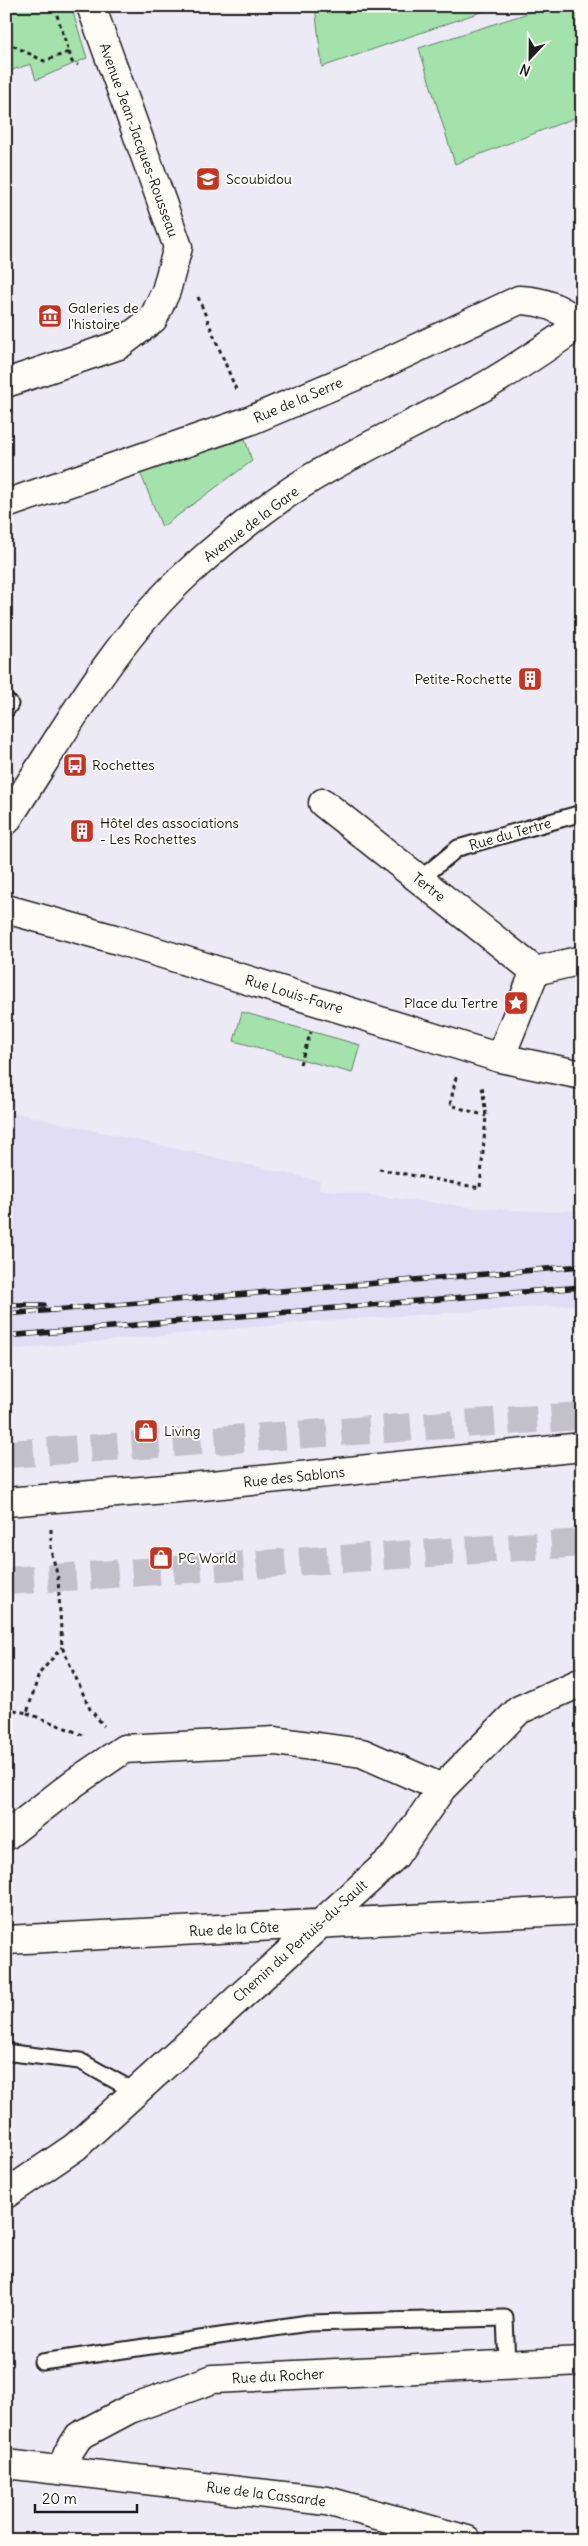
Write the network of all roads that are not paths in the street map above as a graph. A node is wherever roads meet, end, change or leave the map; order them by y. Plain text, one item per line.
1 (92, 6) edge
2 (581, 323) edge
3 (6, 383) edge
4 (6, 504) edge
5 (6, 701) edge
6 (6, 710) edge
7 (323, 803) dead end
8 (582, 813) edge
9 (6, 821) edge
10 (419, 880) junction
11 (6, 909) edge
12 (582, 960) edge
13 (535, 972) junction
14 (489, 1055) junction
15 (582, 1076) edge
16 (582, 1447) edge
17 (6, 1502) edge
18 (582, 1682) edge
19 (442, 1788) junction
20 (6, 1836) edge
21 (582, 1910) edge
22 (318, 1925) junction
23 (6, 1940) edge
24 (12, 2053) dead end
25 (134, 2092) junction
26 (6, 2194) edge
27 (582, 2361) edge
28 (42, 2362) dead end
29 (506, 2365) junction
30 (6, 2464) edge
31 (62, 2469) junction
32 (467, 2540) edge

1 - 3 street, Avenue Jean-Jacques-Rousseau
2 - 4 street, Rue de la Serre
2 - 9 street, Avenue de la Gare
5 - 6 lane
7 - 10 street, Tertre
8 - 10 lane, Rue du Tertre
10 - 13 street, Tertre
11 - 14 street, Rue Louis-Favre
12 - 13 street
13 - 14 street
14 - 15 street, Rue Louis-Favre
16 - 17 street, Rue des Sablons
18 - 19 street, Chemin du Pertuis-du-Sault
19 - 20 street
19 - 22 street, Chemin du Pertuis-du-Sault
21 - 22 street, Rue de la Côte
22 - 23 street, Rue de la Côte
22 - 25 street, Chemin du Pertuis-du-Sault
24 - 25 lane
25 - 26 street, Chemin du Pertuis-du-Sault
27 - 29 street, Rue du Rocher
28 - 29 lane
29 - 31 street, Rue du Rocher
30 - 31 street
31 - 32 street, Rue de la Cassarde

